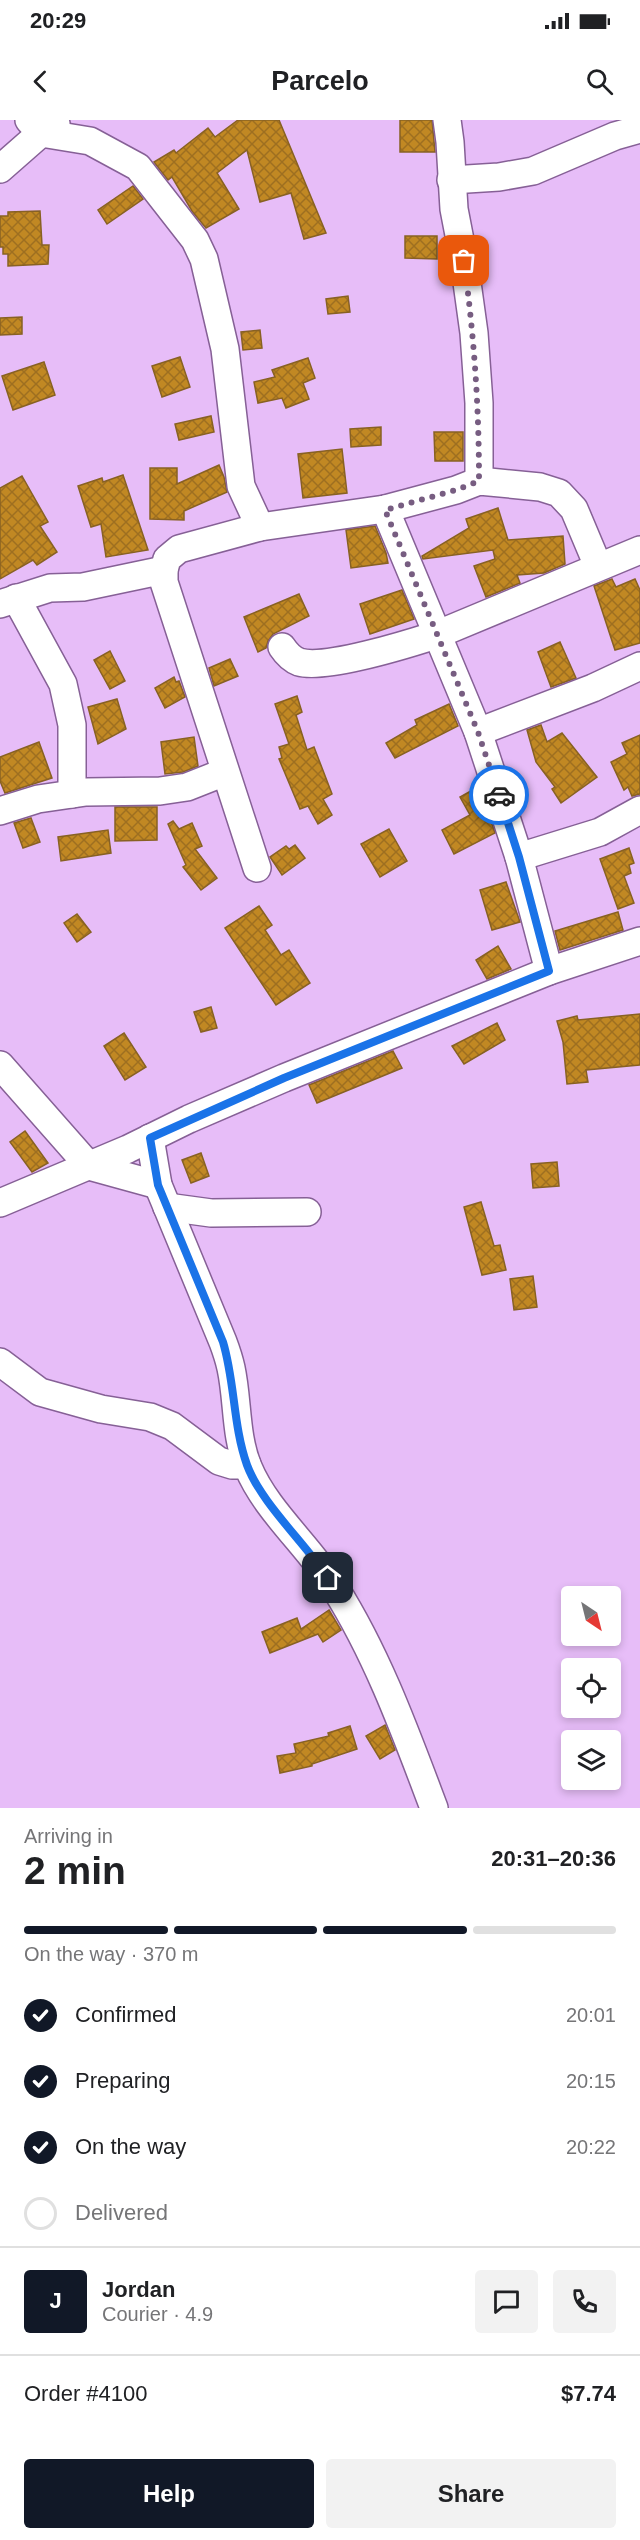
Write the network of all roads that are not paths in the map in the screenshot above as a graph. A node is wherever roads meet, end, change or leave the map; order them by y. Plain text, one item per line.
1 (447, 120) edge
2 (44, 124) edge
3 (640, 129) edge
4 (0, 169) edge
5 (451, 180) junction
6 (479, 481) junction
7 (385, 510) junction
8 (260, 527) junction
9 (640, 550) edge
10 (598, 566) junction
11 (164, 570) junction
12 (8, 601) edge
13 (436, 635) junction
14 (282, 647) dead end
15 (640, 666) edge
16 (478, 732) junction
17 (225, 772) junction
18 (72, 794) junction
19 (0, 810) edge
20 (640, 810) edge
21 (519, 857) junction
22 (257, 868) dead end
23 (640, 941) edge
24 (549, 971) junction
25 (3, 1073) edge
26 (150, 1138) junction
27 (89, 1166) junction
28 (162, 1196) junction
29 (0, 1203) edge
30 (306, 1212) dead end
31 (0, 1362) edge
32 (247, 1465) junction
33 (434, 1808) edge

1 - 5 street
2 - 4 street
2 - 8 street
3 - 5 street
5 - 6 street
6 - 7 street
6 - 10 street
7 - 8 street
7 - 13 street
8 - 11 street
9 - 10 street
10 - 13 street
11 - 12 street
11 - 17 street
12 - 18 street
13 - 14 street
13 - 16 street
15 - 16 street
16 - 21 street
17 - 18 street
17 - 22 street
18 - 19 street
20 - 21 street
21 - 24 street
23 - 24 street
24 - 26 street
25 - 27 street
26 - 27 street
26 - 28 street
27 - 28 street
27 - 29 street
28 - 30 street
28 - 32 street
31 - 32 street
32 - 33 street

